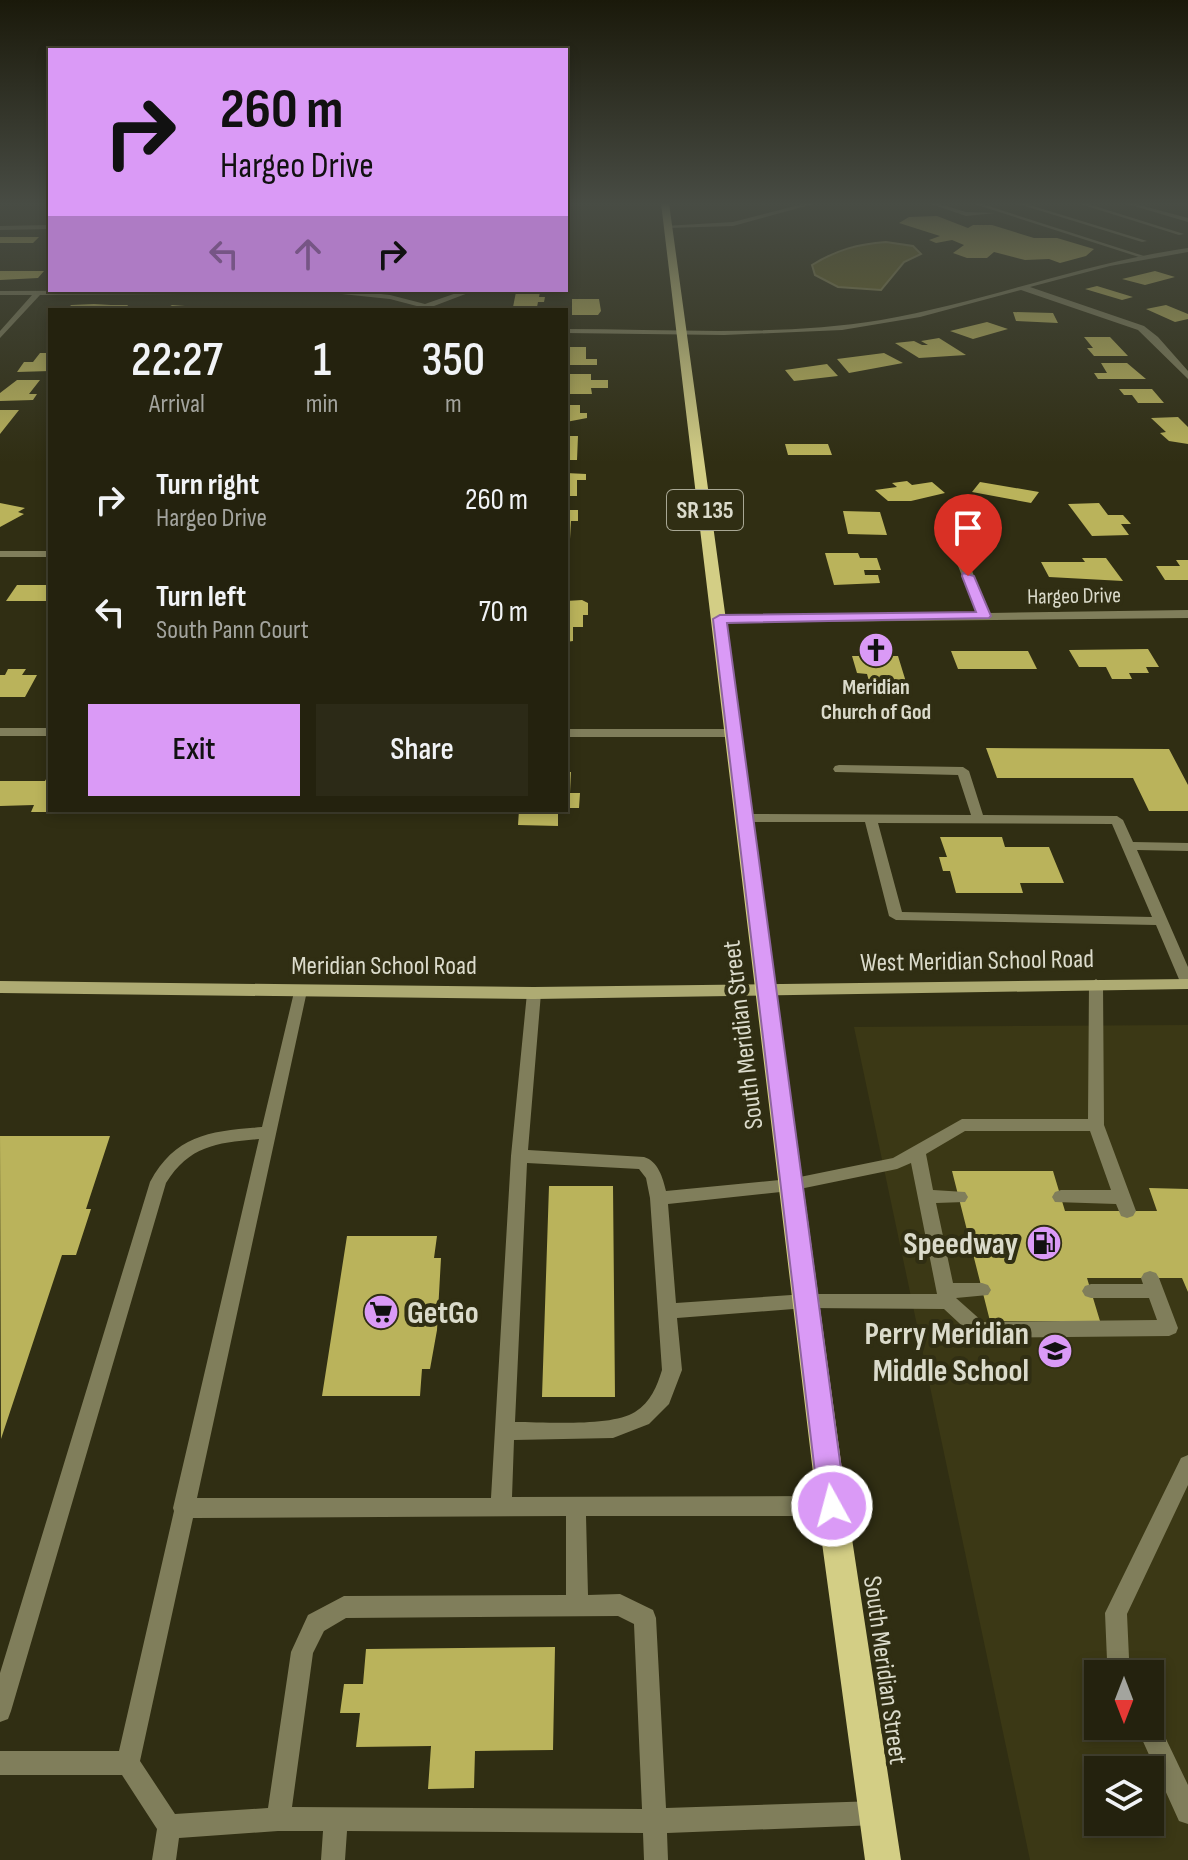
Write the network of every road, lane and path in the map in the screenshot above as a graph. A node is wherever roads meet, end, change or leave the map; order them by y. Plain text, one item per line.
1 (676, 290) edge
2 (1009, 290) edge
3 (1028, 290) edge
4 (466, 292) edge
5 (0, 293) edge
6 (38, 293) junction
7 (426, 306) junction
8 (434, 308) edge
9 (568, 331) edge
10 (682, 331) junction
11 (0, 336) edge
12 (1188, 376) edge
13 (971, 533) dead end
14 (0, 554) edge
15 (48, 554) edge
16 (1188, 614) edge
17 (984, 616) junction
18 (720, 619) junction
19 (0, 732) edge
20 (48, 732) edge
21 (568, 733) edge
22 (734, 733) junction
23 (839, 769) dead end
24 (745, 818) junction
25 (870, 818) junction
26 (978, 819) junction
27 (1128, 846) junction
28 (1188, 847) edge
29 (1160, 921) junction
30 (1096, 984) junction
31 (1188, 984) edge
32 (0, 987) edge
33 (767, 989) junction
34 (300, 991) junction
35 (534, 993) junction
36 (1096, 1125) junction
37 (268, 1132) junction
38 (917, 1152) junction
39 (519, 1156) junction
40 (790, 1185) junction
41 (926, 1196) junction
42 (959, 1197) dead end
43 (1061, 1197) dead end
44 (659, 1198) junction
45 (982, 1290) dead end
46 (1091, 1291) dead end
47 (947, 1296) junction
48 (806, 1301) junction
49 (667, 1311) junction
50 (506, 1431) junction
51 (1188, 1464) edge
52 (501, 1506) junction
53 (576, 1506) junction
54 (832, 1506) junction
55 (183, 1508) junction
56 (577, 1606) junction
57 (1118, 1660) edge
58 (0, 1711) edge
59 (1155, 1740) edge
60 (0, 1763) edge
61 (128, 1763) junction
62 (1188, 1812) edge
63 (877, 1813) junction
64 (278, 1819) junction
65 (336, 1819) junction
66 (654, 1821) junction
67 (169, 1827) junction
68 (164, 1860) edge
69 (333, 1860) edge
70 (656, 1860) edge
71 (883, 1860) edge

1 - 10 main road, South Meridian Street / SR 135
2 - 10 street
3 - 12 street
4 - 7 street
5 - 6 street
6 - 7 street
6 - 11 street
7 - 8 street
9 - 10 street
10 - 18 main road, South Meridian Street / SR 135
13 - 17 street
14 - 15 street
16 - 17 street, Hargeo Drive
17 - 18 street, Hargeo Drive
18 - 22 main road, South Meridian Street / SR 135
19 - 20 street
21 - 22 street
22 - 24 main road, South Meridian Street / SR 135
23 - 26 lane
24 - 25 lane
24 - 33 main road, South Meridian Street / SR 135
25 - 26 lane
25 - 29 lane
26 - 27 lane
27 - 28 lane
27 - 29 lane
29 - 31 lane
30 - 31 main road, West Meridian School Road
30 - 33 main road, West Meridian School Road
30 - 36 lane
32 - 34 main road, Meridian School Road
33 - 35 main road, Meridian School Road
33 - 40 main road, South Meridian Street / SR 135
34 - 35 main road, Meridian School Road
34 - 37 lane
35 - 39 lane
36 - 38 lane
36 - 43 lane
37 - 55 lane
37 - 58 lane
38 - 40 lane
38 - 41 lane
39 - 44 lane
39 - 50 lane
40 - 44 lane
40 - 48 main road, South Meridian Street / SR 135
41 - 42 lane
41 - 47 lane
44 - 49 lane
45 - 47 lane
46 - 47 lane
47 - 48 lane
48 - 49 lane
48 - 54 main road, South Meridian Street / SR 135
49 - 50 lane
50 - 52 lane
51 - 57 lane
52 - 53 lane
52 - 55 lane
53 - 54 lane
53 - 56 lane
54 - 63 main road, South Meridian Street / SR 135
55 - 61 lane
56 - 64 lane
56 - 66 lane
59 - 62 lane
60 - 61 lane
61 - 67 lane
63 - 66 lane
63 - 71 main road, South Meridian Street / SR 135
64 - 65 lane
64 - 67 lane
65 - 66 lane
65 - 69 lane
66 - 70 lane
67 - 68 lane

